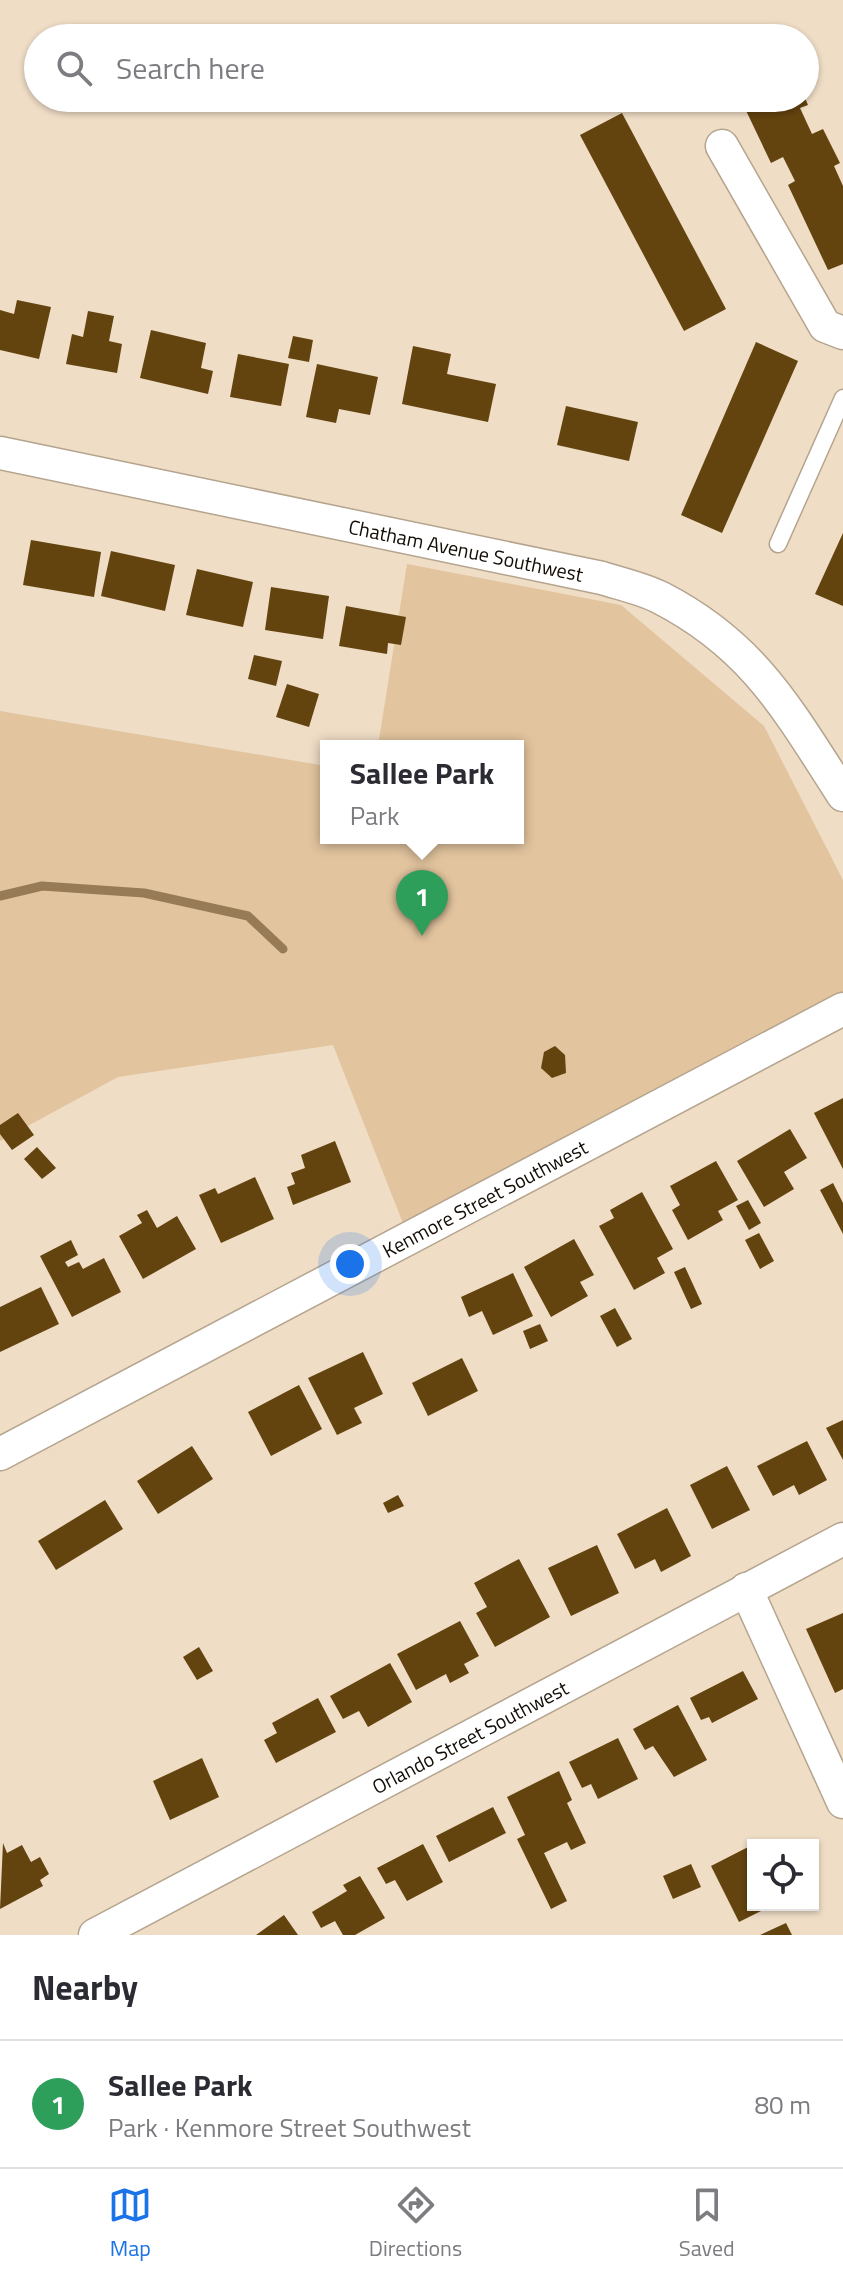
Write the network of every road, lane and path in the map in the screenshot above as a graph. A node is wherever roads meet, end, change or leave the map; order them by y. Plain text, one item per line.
1 (722, 146) dead end
2 (843, 333) edge
3 (843, 398) edge
4 (0, 453) edge
5 (778, 544) dead end
6 (843, 795) edge
7 (843, 1009) edge
8 (0, 1454) edge
9 (843, 1539) edge
10 (746, 1589) junction
11 (843, 1802) edge
12 (95, 1935) edge

1 - 2 street
3 - 5 lane
4 - 6 street, Chatham Avenue Southwest
7 - 8 street, Kenmore Street Southwest
9 - 10 street, Orlando Street Southwest
10 - 11 street
10 - 12 street, Orlando Street Southwest

